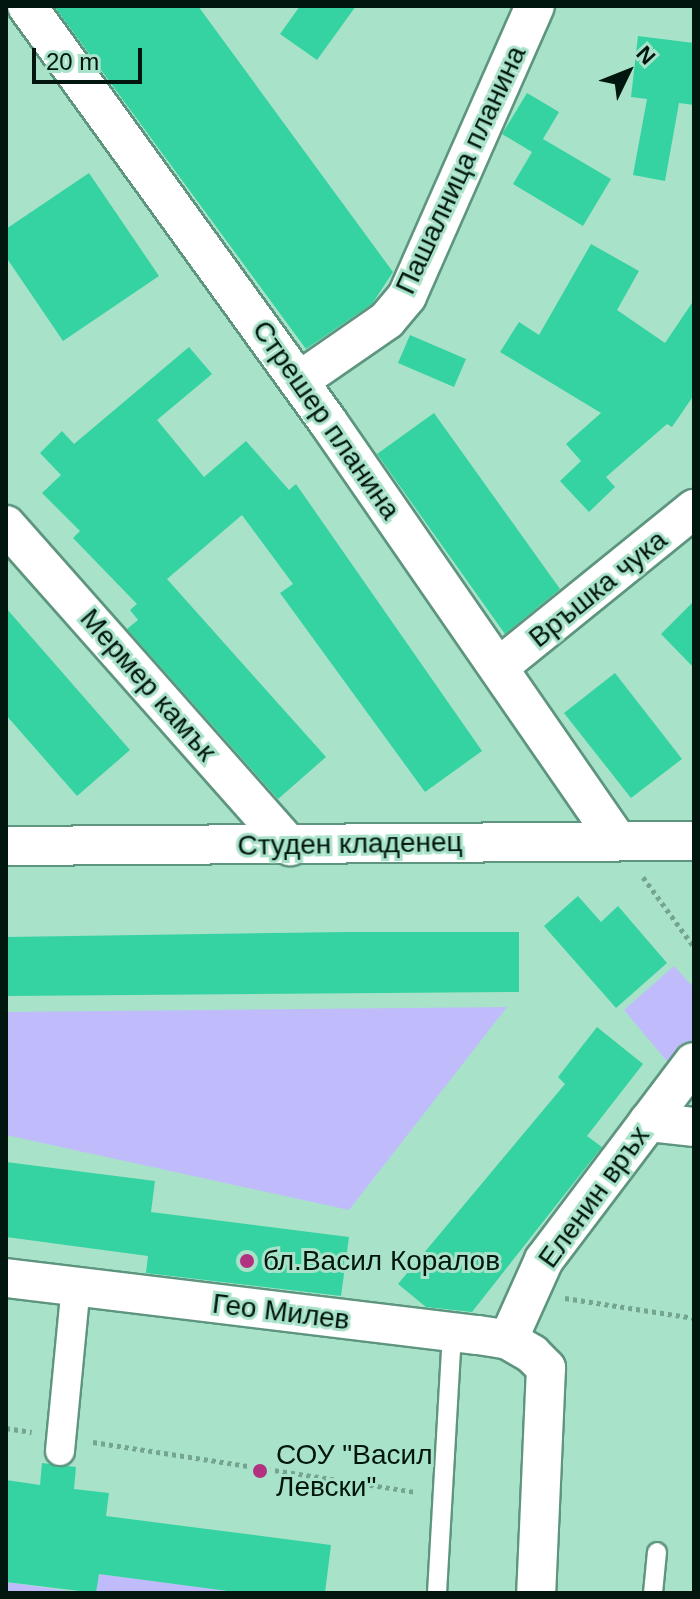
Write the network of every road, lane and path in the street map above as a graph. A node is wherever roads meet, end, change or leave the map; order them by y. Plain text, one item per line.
1 (27, 6) edge
2 (535, 6) edge
3 (299, 381) junction
4 (694, 509) edge
5 (6, 525) edge
6 (500, 666) junction
7 (617, 840) junction
8 (694, 841) edge
9 (6, 846) edge
10 (290, 846) junction
11 (694, 947) edge
12 (694, 1062) edge
13 (648, 1122) junction
14 (694, 1127) edge
15 (6, 1278) edge
16 (76, 1286) junction
17 (530, 1292) junction
18 (694, 1318) edge
19 (452, 1334) junction
20 (508, 1340) junction
21 (6, 1428) edge
22 (61, 1444) junction
23 (399, 1489) dead end
24 (657, 1552) dead end
25 (437, 1593) edge
26 (536, 1593) edge
27 (653, 1593) edge

1 - 3 street, Стрешер планина
2 - 3 street, Пашалница планина
3 - 6 street, Стрешер планина
4 - 6 street, Връшка чука
5 - 10 street, Мермер камък
6 - 7 street, Стрешер планина
7 - 8 street, Студен кладенец
7 - 10 street, Студен кладенец
7 - 11 path
9 - 10 street, Студен кладенец
12 - 13 street, Еленин връх
13 - 14 street
13 - 17 street, Еленин връх
15 - 16 street, Гео Милев
16 - 19 street, Гео Милев
16 - 22 street
17 - 18 path
17 - 20 street, Еленин връх
19 - 20 street, Гео Милев
19 - 25 lane
20 - 26 street
21 - 22 path
22 - 23 path
24 - 27 lane

